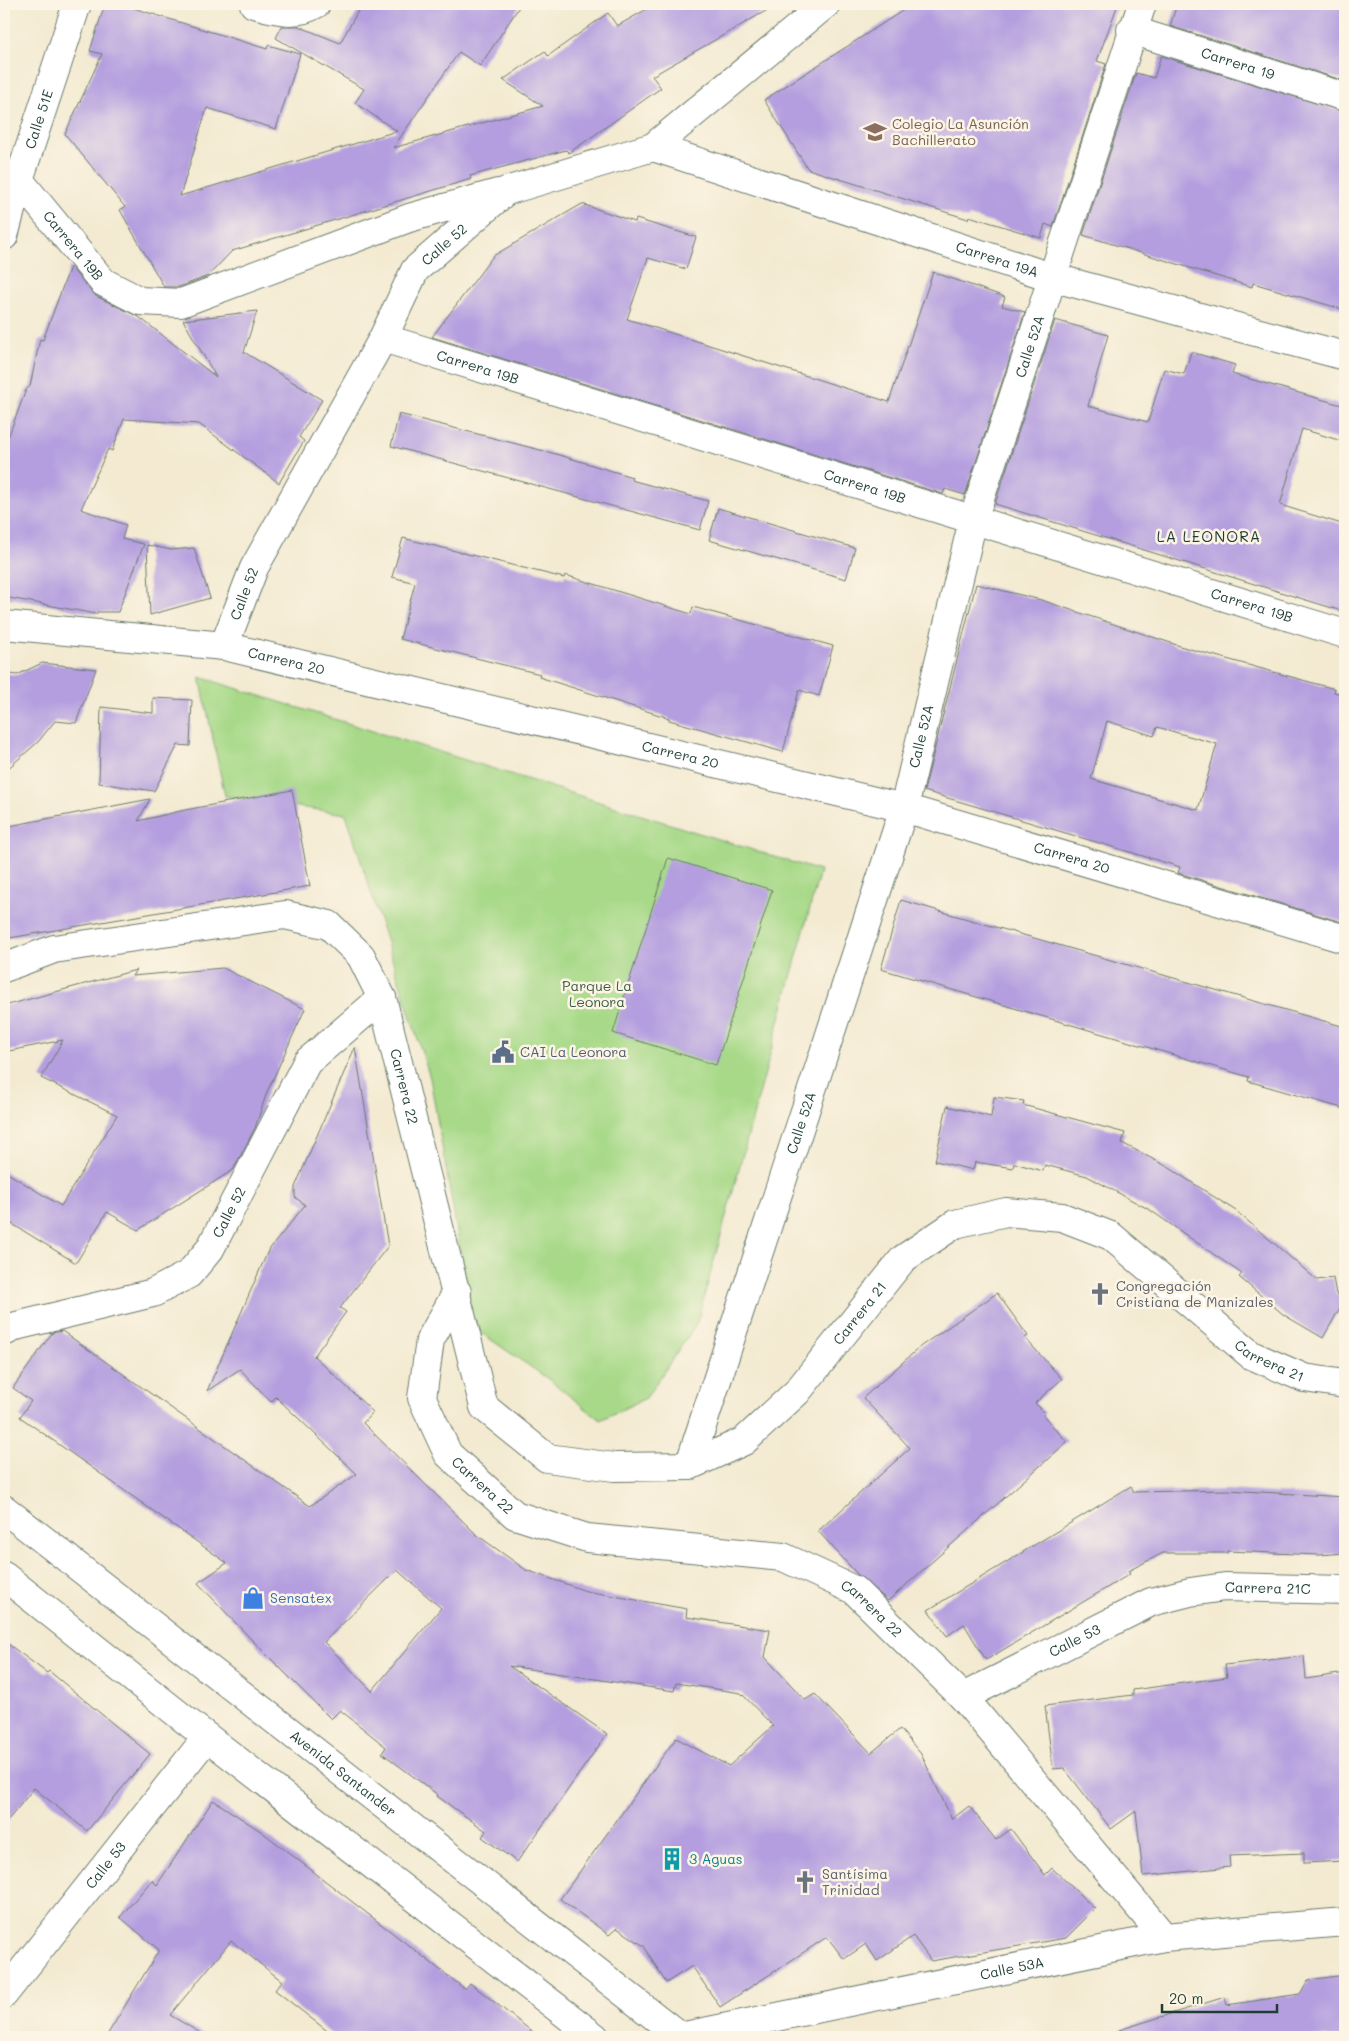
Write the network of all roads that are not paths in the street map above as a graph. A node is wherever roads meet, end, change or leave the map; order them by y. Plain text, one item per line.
1 (78, 4) edge
2 (254, 4) edge
3 (826, 4) edge
4 (1142, 4) edge
5 (311, 7) edge
6 (1131, 30) junction
7 (1345, 97) edge
8 (653, 147) junction
9 (19, 180) junction
10 (506, 191) junction
11 (4, 236) edge
12 (1051, 277) junction
13 (384, 338) junction
14 (1345, 356) edge
15 (973, 520) junction
16 (4, 625) edge
17 (1345, 634) edge
18 (224, 646) junction
19 (904, 808) junction
20 (1345, 939) edge
21 (4, 968) edge
22 (382, 998) junction
23 (457, 1292) junction
24 (4, 1332) edge
25 (1345, 1384) edge
26 (689, 1466) junction
27 (4, 1509) edge
28 (4, 1576) edge
29 (1345, 1590) edge
30 (1190, 1592) joint
31 (963, 1697) junction
32 (207, 1736) junction
33 (1345, 1922) edge
34 (1164, 1937) junction
35 (4, 1994) edge
36 (595, 2037) edge
37 (681, 2037) edge

1 - 9 street, Calle 51E
2 - 5 street
3 - 8 street, Calle 52
4 - 6 street, Calle 52A
6 - 7 street, Carrera 19
6 - 12 street, Calle 52A
8 - 10 street, Calle 52
8 - 12 street, Carrera 19A
9 - 10 street, Carrera 19B
9 - 11 street, Calle 51E
10 - 13 street, Calle 52
12 - 14 street, Carrera 19A
12 - 15 street, Calle 52A
13 - 15 street, Carrera 19B
13 - 18 street, Calle 52
15 - 17 street, Carrera 19B
15 - 19 street, Calle 52A
16 - 18 street, Carrera 20
18 - 19 street, Carrera 20
19 - 20 street, Carrera 20
19 - 26 street, Calle 52A
21 - 22 street, Carrera 22
22 - 23 street, Carrera 22
22 - 24 street, Calle 52
23 - 26 street, Carrera 21
23 - 31 street, Carrera 22
25 - 26 street, Carrera 21
27 - 37 street, Avenida Santander
28 - 32 street
29 - 30 street, Carrera 21C
30 - 31 street, Calle 53
31 - 34 street, Carrera 22
32 - 35 street, Calle 53
32 - 36 street
33 - 34 street, Calle 53A
34 - 37 street, Calle 53A

